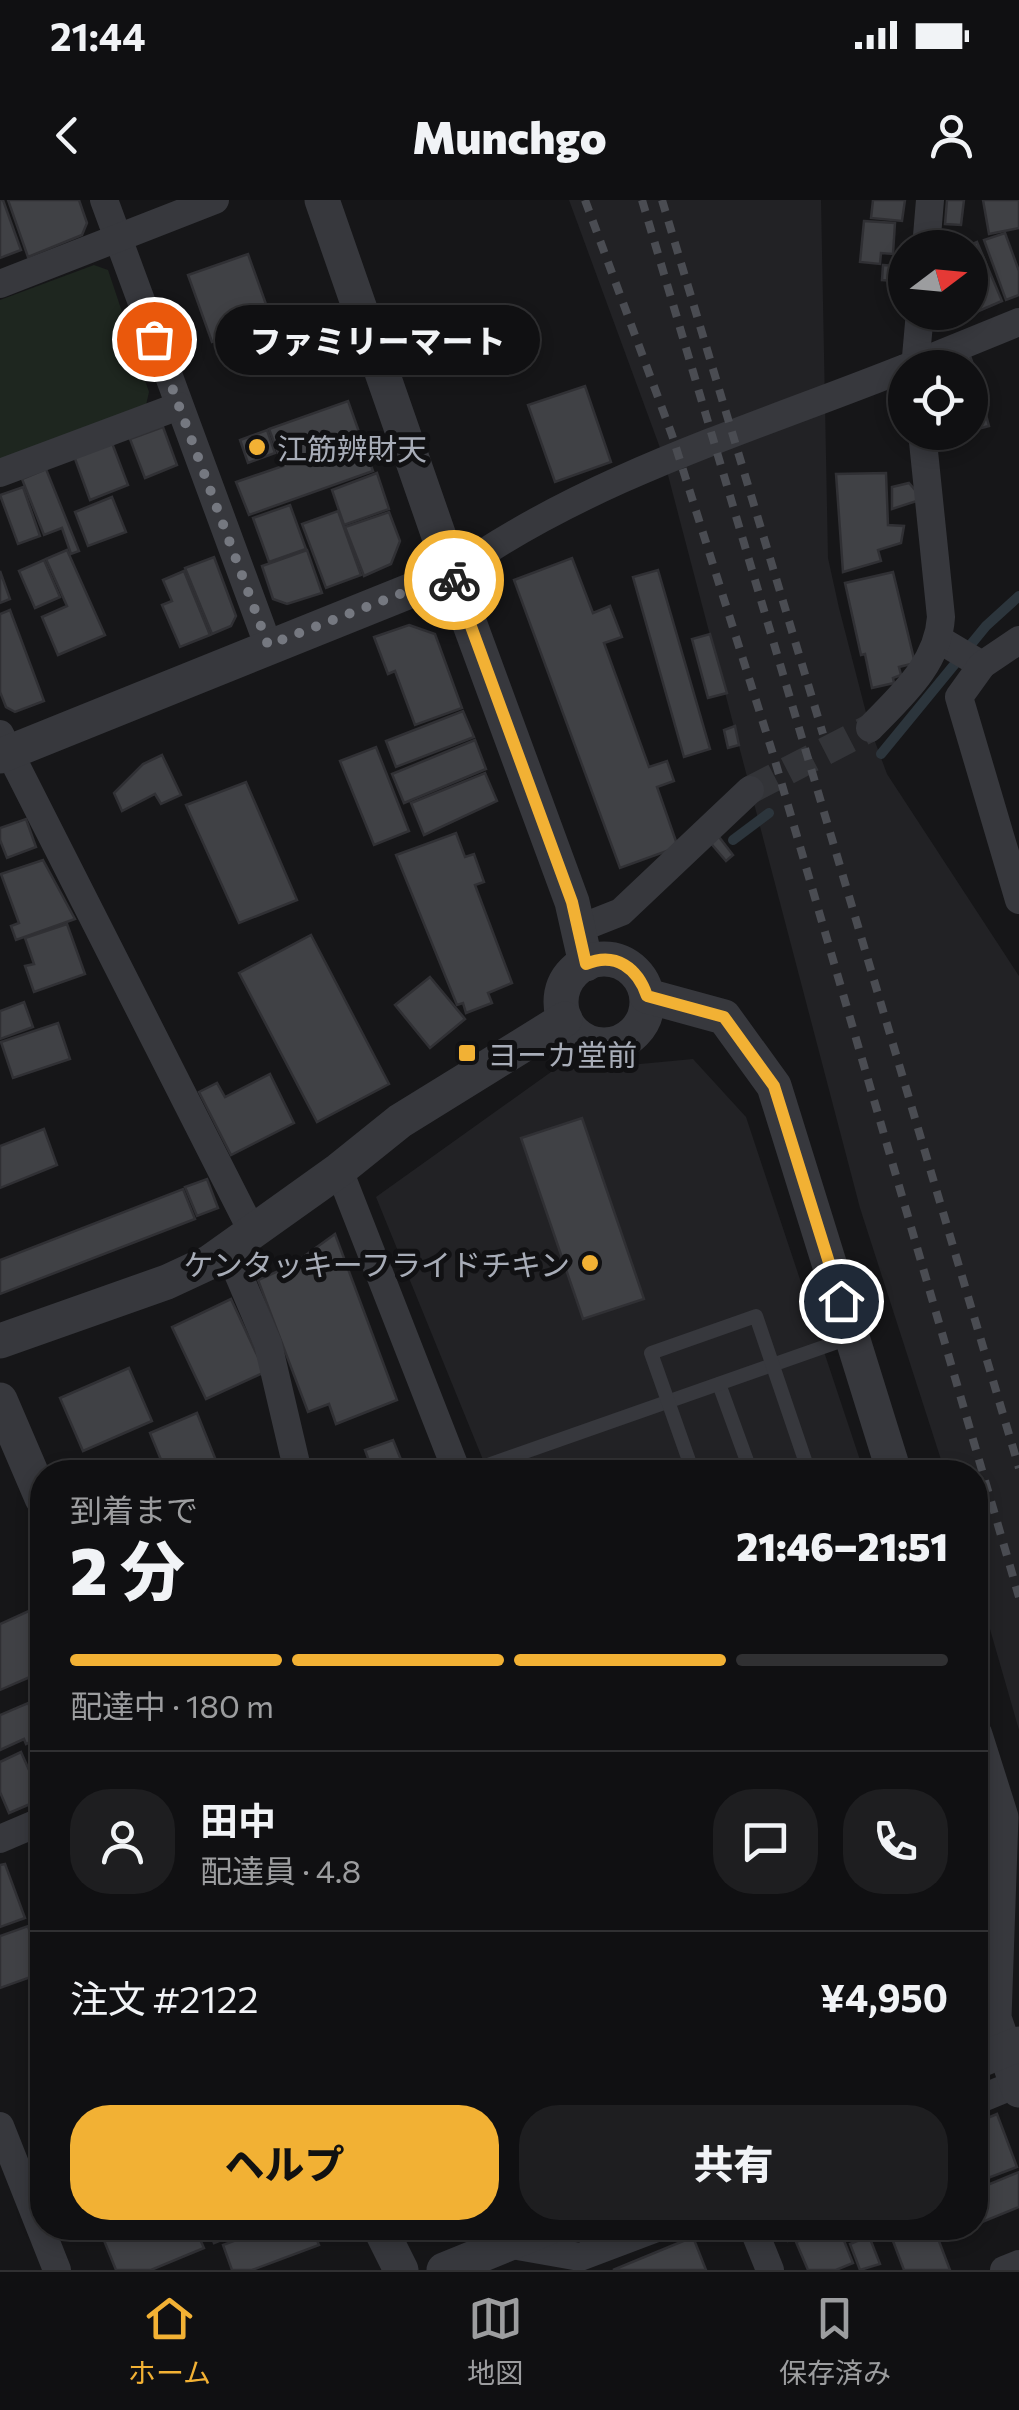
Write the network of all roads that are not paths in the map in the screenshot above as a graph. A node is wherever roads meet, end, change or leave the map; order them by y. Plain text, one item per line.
1 (104, 200) edge
2 (215, 200) edge
3 (322, 200) edge
4 (930, 200) edge
5 (928, 230) edge
6 (118, 239) junction
7 (0, 284) edge
8 (1019, 322) edge
9 (951, 350) edge
10 (888, 375) edge
11 (179, 406) junction
12 (924, 450) edge
13 (0, 473) edge
14 (452, 574) junction
15 (1019, 640) edge
16 (268, 645) junction
17 (960, 652) junction
18 (870, 728) tunnel mouth
19 (3, 747) edge
20 (750, 790) tunnel mouth
21 (1019, 900) edge
22 (582, 946) junction
23 (647, 996) junction
24 (565, 1019) junction
25 (339, 1170) junction
26 (240, 1242) junction
27 (852, 1337) junction
28 (0, 1341) edge
29 (773, 1365) junction
30 (719, 1384) junction
31 (0, 1400) edge
32 (668, 1402) junction
33 (295, 1460) edge
34 (451, 1460) edge
35 (503, 1460) edge
36 (690, 1460) edge
37 (747, 1460) edge
38 (805, 1460) edge
39 (890, 1460) edge
40 (30, 1470) edge
41 (988, 1776) edge
42 (30, 1825) edge
43 (0, 1839) edge
44 (988, 1973) edge
45 (988, 2029) edge
46 (1019, 2044) edge
47 (988, 2057) edge
48 (1018, 2086) edge
49 (988, 2097) edge
50 (0, 2126) edge
51 (30, 2202) edge
52 (45, 2240) edge
53 (386, 2240) edge
54 (506, 2240) edge
55 (538, 2240) edge
56 (625, 2240) edge
57 (758, 2240) edge
58 (457, 2264) edge
59 (1019, 2264) edge
60 (57, 2270) edge
61 (401, 2270) edge
62 (770, 2270) edge
63 (1004, 2270) edge

1 - 6 street
2 - 6 street
3 - 14 street
4 - 5 street
6 - 7 street
6 - 11 street
8 - 9 street
10 - 14 street
11 - 13 street
11 - 16 street
12 - 17 street
14 - 16 street
14 - 22 street
15 - 17 street
16 - 19 street
17 - 18 street
17 - 21 street
19 - 26 street
20 - 22 street
22 - 23 street
22 - 24 street
23 - 24 street
23 - 27 street
24 - 25 street
25 - 26 street
25 - 34 street
26 - 28 street
26 - 33 street
27 - 29 lane
27 - 39 street
29 - 30 lane
29 - 32 lane
29 - 38 lane
30 - 32 lane
30 - 37 lane
31 - 40 street
32 - 35 lane
32 - 36 lane
41 - 44 street
42 - 43 street
45 - 48 street
46 - 47 street, bridge
48 - 49 street
50 - 51 street
52 - 60 street
53 - 61 street
54 - 58 street
55 - 56 street
57 - 62 street
59 - 63 street

